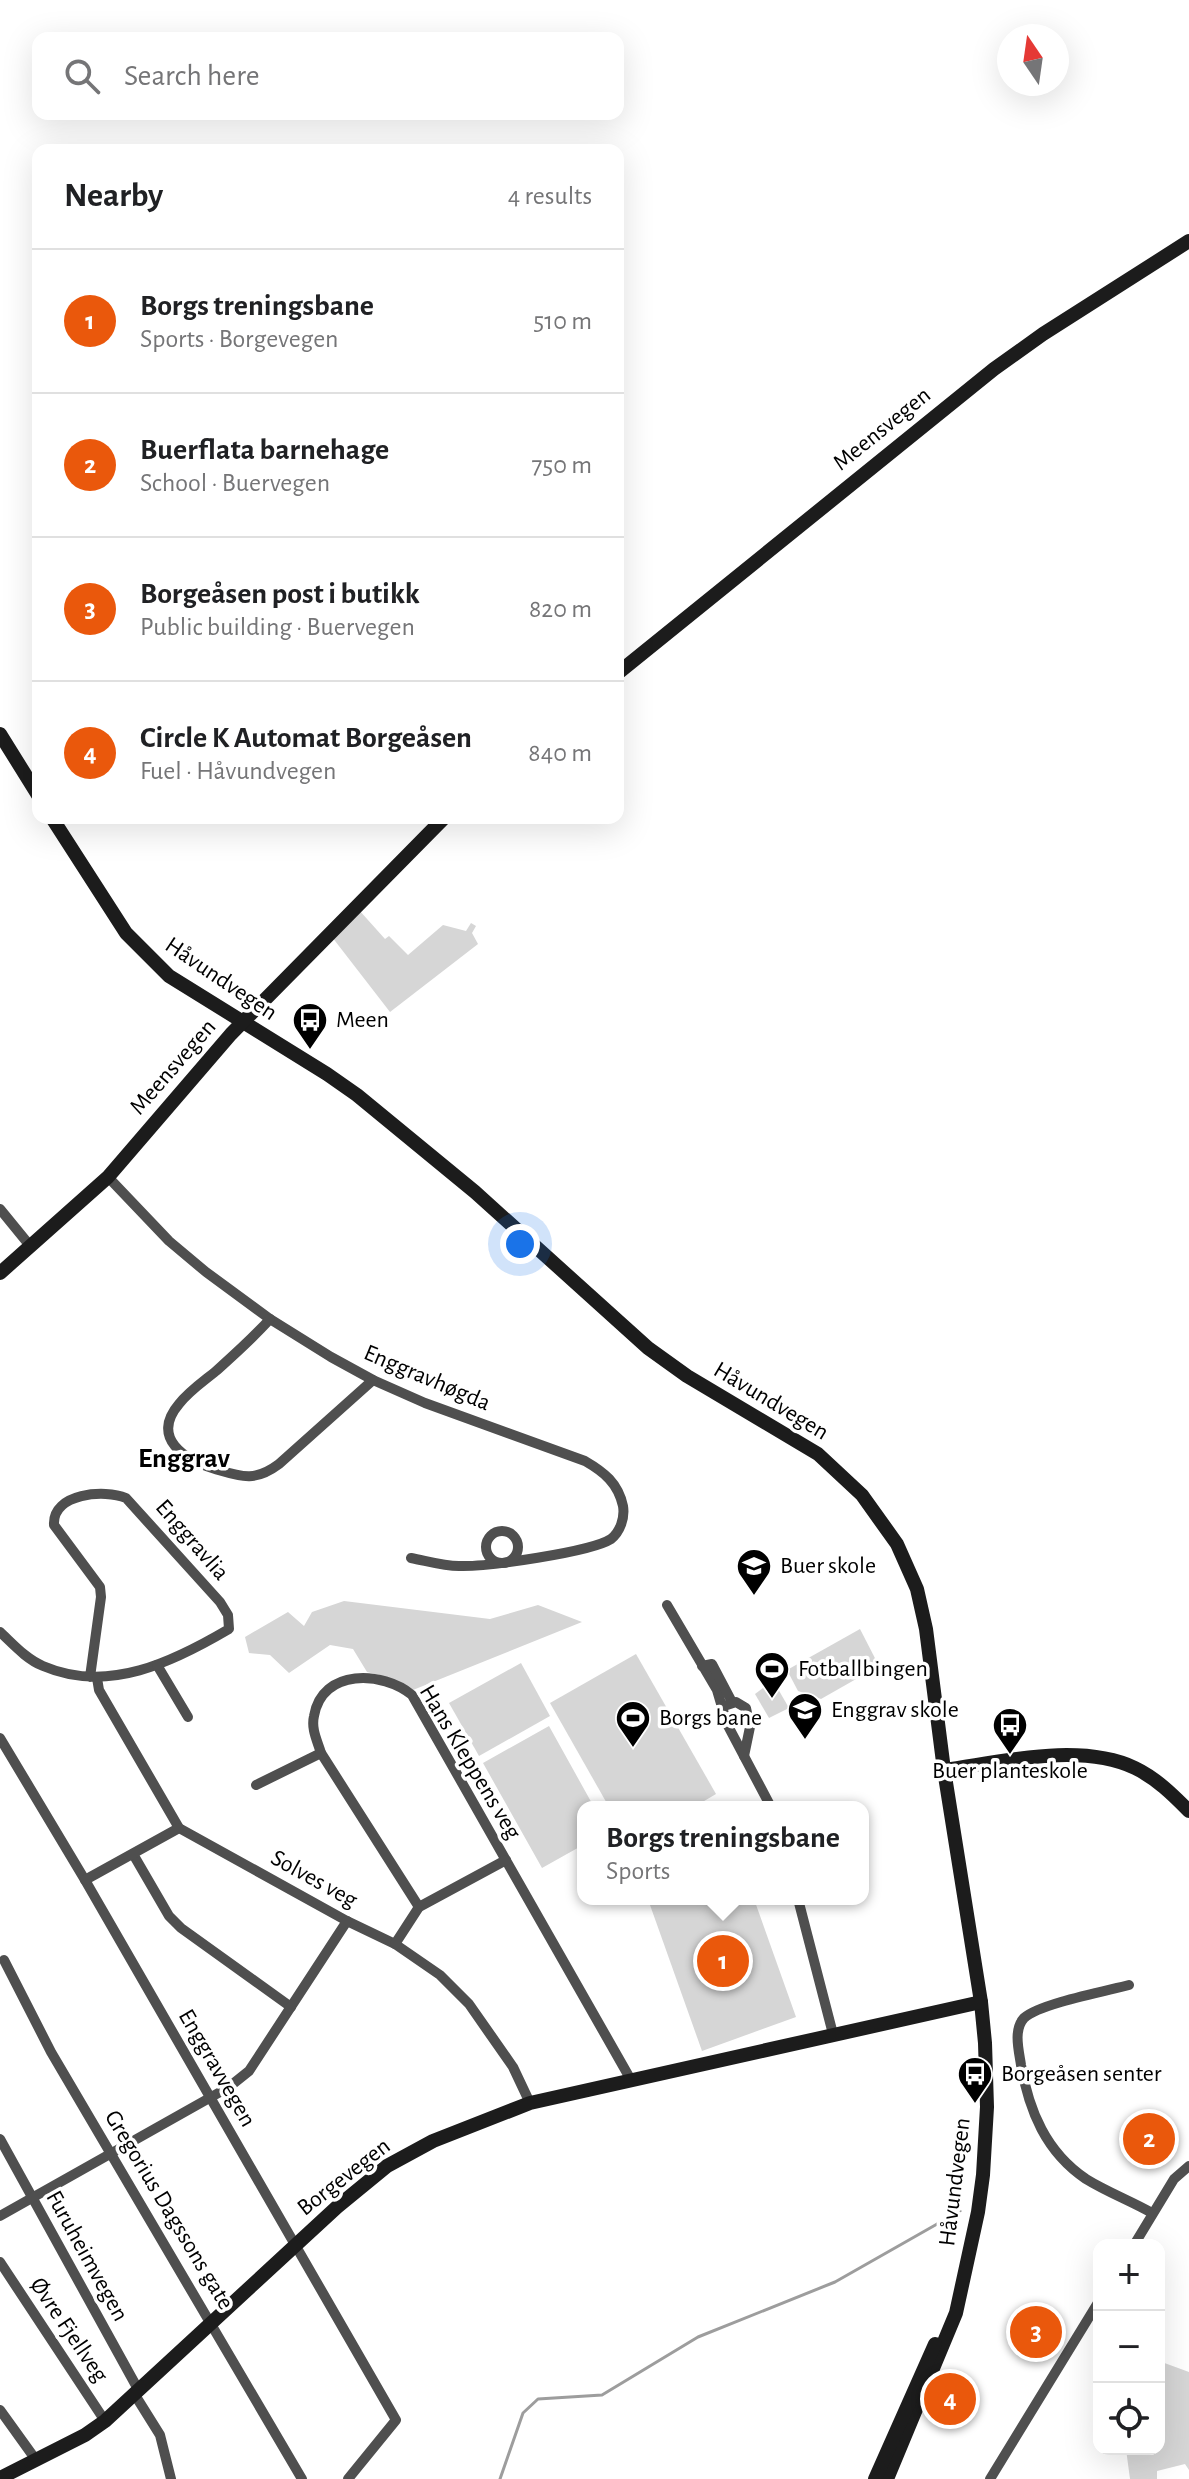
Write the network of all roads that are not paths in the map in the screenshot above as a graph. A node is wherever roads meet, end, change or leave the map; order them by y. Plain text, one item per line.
1 (1189, 241) edge
2 (624, 668) edge
3 (0, 734) edge
4 (32, 785) edge
5 (56, 824) edge
6 (438, 824) edge
7 (242, 1022) junction
8 (108, 1177) junction
9 (0, 1209) edge
10 (31, 1247) junction
11 (0, 1273) edge
12 (270, 1319) junction
13 (373, 1380) junction
14 (411, 1558) dead end
15 (667, 1605) dead end
16 (0, 1632) edge
17 (157, 1665) junction
18 (94, 1677) junction
19 (726, 1704) junction
20 (188, 1717) dead end
21 (0, 1738) edge
22 (321, 1753) junction
23 (744, 1756) junction
24 (944, 1770) junction
25 (256, 1785) dead end
26 (768, 1801) edge
27 (1189, 1811) edge
28 (179, 1828) junction
29 (133, 1854) junction
30 (506, 1860) junction
31 (85, 1880) junction
32 (800, 1905) edge
33 (419, 1907) junction
34 (347, 1921) junction
35 (395, 1944) junction
36 (4, 1960) dead end
37 (1129, 1985) dead end
38 (981, 2002) junction
39 (291, 2007) junction
40 (833, 2034) junction
41 (631, 2080) junction
42 (210, 2097) junction
43 (530, 2103) junction
44 (0, 2139) edge
45 (111, 2153) junction
46 (1189, 2166) edge
47 (32, 2198) junction
48 (1152, 2213) junction
49 (0, 2216) edge
50 (1137, 2239) edge
51 (295, 2245) junction
52 (0, 2262) edge
53 (962, 2283) junction
54 (1093, 2311) edge
55 (211, 2321) junction
56 (137, 2393) junction
57 (0, 2410) edge
58 (105, 2421) junction
59 (36, 2460) junction
60 (0, 2478) edge
61 (171, 2479) edge
62 (302, 2479) edge
63 (348, 2479) edge
64 (875, 2479) edge
65 (887, 2479) edge
66 (990, 2479) edge

1 - 2 main road, Meensvegen
3 - 4 main road
5 - 7 main road, Håvundvegen
6 - 7 main road, Meensvegen
7 - 8 main road, Meensvegen
7 - 24 main road, Håvundvegen
8 - 10 main road, Meensvegen
8 - 12 street, Enggravhøgda
9 - 10 street
10 - 11 main road, Meensvegen
12 - 13 street, Enggravhøgda
12 - 13 street
13 - 14 street, Enggravhøgda
15 - 19 street
16 - 18 street
17 - 18 street
17 - 18 street, Enggravlia
17 - 20 street
18 - 28 street
19 - 23 street
19 - 23 street
21 - 31 street, Enggravvegen
22 - 25 street
22 - 30 street, Hans Kleppens veg
22 - 33 street, Hans Kleppens veg
23 - 26 street
24 - 27 main road
24 - 38 main road, Håvundvegen
28 - 29 street
28 - 34 street, Solves veg
29 - 31 street
29 - 39 street
30 - 33 street, Hans Kleppens veg
30 - 41 street, Hans Kleppens veg
31 - 42 street, Enggravvegen
32 - 40 street
33 - 35 street, Hans Kleppens veg
34 - 35 street, Solves veg
34 - 39 street
35 - 43 street, Solves veg
36 - 45 street, Gregorius Dagssons gate
37 - 48 street
38 - 40 main road, Borgevegen
38 - 53 main road, Håvundvegen
39 - 42 street
40 - 41 main road, Borgevegen
41 - 43 main road, Borgevegen
42 - 45 street
42 - 51 street, Enggravvegen
43 - 51 main road, Borgevegen
44 - 47 street, Furuheimvegen
45 - 47 street
45 - 55 street, Gregorius Dagssons gate
46 - 48 street
47 - 49 street
47 - 56 street, Furuheimvegen
48 - 50 street
51 - 55 main road, Borgevegen
51 - 63 street, Enggravvegen
52 - 58 street, Øvre Fjellveg
53 - 64 main road, Håvundvegen
53 - 65 main road, Håvundvegen
54 - 66 street
55 - 56 main road, Borgevegen
55 - 62 street, Gregorius Dagssons gate
56 - 58 main road, Borgevegen
56 - 61 street, Furuheimvegen
57 - 59 street
58 - 59 main road, Borgevegen
59 - 60 main road, Borgevegen

